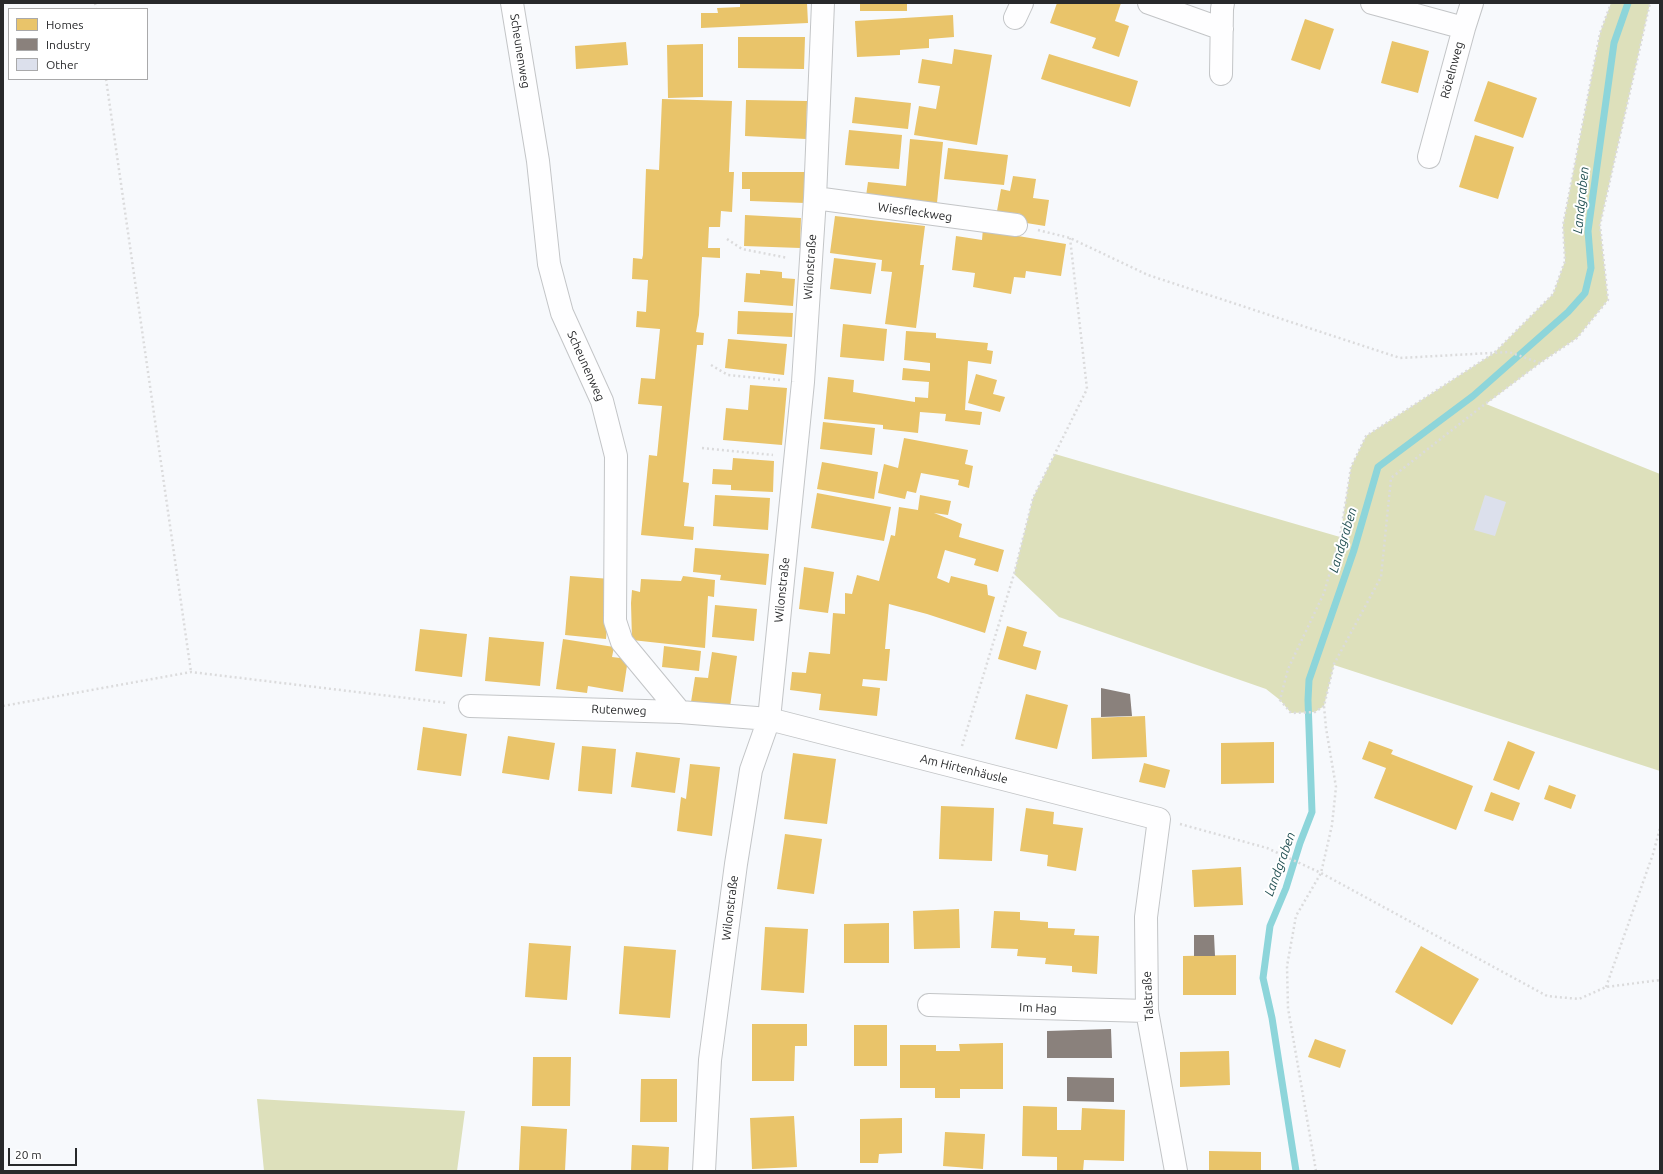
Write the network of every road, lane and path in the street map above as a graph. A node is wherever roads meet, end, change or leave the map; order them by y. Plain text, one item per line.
1 (512, 3) edge
2 (823, 3) edge
3 (1150, 3) edge
4 (1223, 3) edge
5 (1372, 3) edge
6 (1472, 3) edge
7 (1611, 3) edge
8 (1650, 3) edge
9 (1464, 28) junction
10 (1222, 29) junction
11 (1221, 74) dead end
12 (106, 80) edge
13 (1429, 157) dead end
14 (815, 198) junction
15 (1016, 225) joint
16 (1070, 238) junction
17 (727, 239) dead end
18 (810, 263) junction
19 (1494, 353) junction
20 (1540, 363) junction
21 (711, 365) dead end
22 (803, 382) junction
23 (702, 448) dead end
24 (795, 457) junction
25 (191, 672) junction
26 (3, 706) edge
27 (470, 706) joint
28 (1324, 706) junction
29 (680, 712) junction
30 (769, 718) junction
31 (956, 767) junction
32 (1158, 819) junction
33 (1660, 828) edge
34 (1321, 873) junction
35 (1660, 980) edge
36 (1606, 987) junction
37 (929, 1005) dead end
38 (1147, 1011) junction
39 (704, 1171) edge
40 (1176, 1171) edge
41 (1316, 1171) edge

1 - 29 street, Scheunenweg
2 - 14 street, Wilonstraße
3 - 10 street
4 - 10 street
5 - 9 street, Rötelnweg
6 - 9 street
7 - 19 path
8 - 20 path
9 - 13 street, Rötelnweg
10 - 11 street
12 - 25 path
14 - 15 street, Wiesfleckweg
14 - 18 street, Wilonstraße
15 - 16 path
16 - 19 path
16 - 31 path
17 - 18 path
18 - 22 street, Wilonstraße
19 - 20 path
19 - 28 path
20 - 28 path
21 - 22 path
22 - 24 street, Wilonstraße
23 - 24 path
24 - 30 street, Wilonstraße
25 - 26 path
25 - 27 path
27 - 29 street, Rutenweg
28 - 34 path
29 - 30 street, Rutenweg
30 - 31 street, Am Hirtenhäusle
30 - 39 street, Wilonstraße
31 - 32 street, Am Hirtenhäusle
32 - 34 path
32 - 38 street, Talstraße
33 - 36 path
34 - 36 path
34 - 41 path
35 - 36 path
37 - 38 street, Im Hag
38 - 40 street, Talstraße

